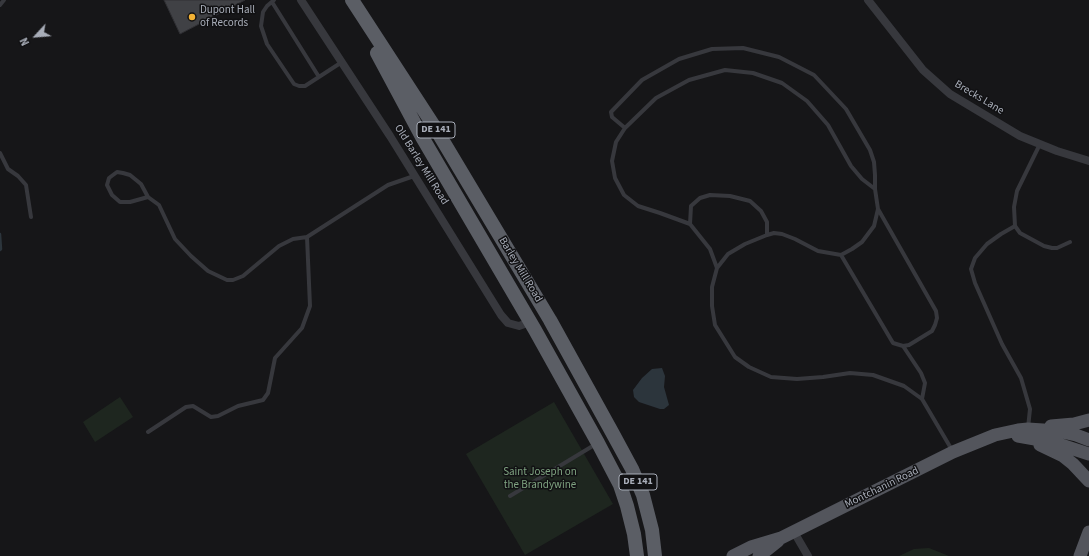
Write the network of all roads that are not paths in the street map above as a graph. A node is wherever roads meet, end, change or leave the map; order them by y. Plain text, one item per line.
1 (4, 0) edge
2 (301, 0) edge
3 (348, 0) edge
4 (352, 0) edge
5 (868, 0) edge
6 (273, 1) edge
7 (0, 5) edge
8 (342, 62) junction
9 (319, 77) junction
10 (625, 128) junction
11 (1040, 144) junction
12 (0, 152) edge
13 (1089, 161) edge
14 (415, 175) junction
15 (875, 189) junction
16 (148, 197) junction
17 (878, 209) junction
18 (30, 217) dead end
19 (690, 224) junction
20 (1015, 226) junction
21 (767, 235) junction
22 (307, 237) junction
23 (1070, 242) dead end
24 (841, 255) junction
25 (717, 268) junction
26 (530, 322) junction
27 (903, 346) junction
28 (922, 399) junction
29 (602, 414) junction
30 (1089, 420) edge
31 (148, 432) dead end
32 (1025, 433) junction
33 (1089, 440) edge
34 (598, 443) junction
35 (954, 452) junction
36 (1089, 454) edge
37 (1089, 481) edge
38 (510, 496) dead end
39 (794, 532) junction
40 (1089, 532) edge
41 (781, 538) junction
42 (654, 550) edge
43 (637, 556) edge
44 (664, 556) edge
45 (733, 556) edge
46 (759, 556) edge
47 (808, 556) edge
48 (1080, 556) edge

1 - 7 lane
2 - 8 street, Old Barley Mill Road
3 - 26 highway, Barley Mill Road / DE 141
4 - 29 highway, Barley Mill Road / DE 141
5 - 11 street, Brecks Lane
6 - 9 lane
6 - 9 lane
8 - 9 lane
8 - 14 street, Old Barley Mill Road
10 - 15 lane
10 - 15 lane
10 - 19 lane
11 - 13 street, Brecks Lane
11 - 20 lane
12 - 18 lane
14 - 22 lane
14 - 26 street, Old Barley Mill Road
15 - 17 lane
16 - 16 lane
16 - 22 lane
17 - 24 lane
17 - 27 lane
19 - 21 lane
19 - 25 lane
20 - 23 lane
20 - 32 lane
21 - 24 lane
21 - 25 lane
22 - 31 lane
24 - 27 lane
25 - 28 lane
26 - 29 highway
26 - 34 highway, Barley Mill Road / DE 141
27 - 28 lane
28 - 35 lane
29 - 42 highway, Barley Mill Road / DE 141
30 - 32 main road
32 - 33 main road, Montchanin Road
32 - 35 main road, Montchanin Road
32 - 36 main road, Montchanin Road
32 - 37 main road
34 - 38 lane
34 - 43 highway, Barley Mill Road / DE 141
35 - 39 main road, Montchanin Road
39 - 41 main road, Montchanin Road
39 - 47 street
40 - 48 main road
41 - 45 main road, Montchanin Road
41 - 46 main road, Montchanin Road
42 - 44 highway

